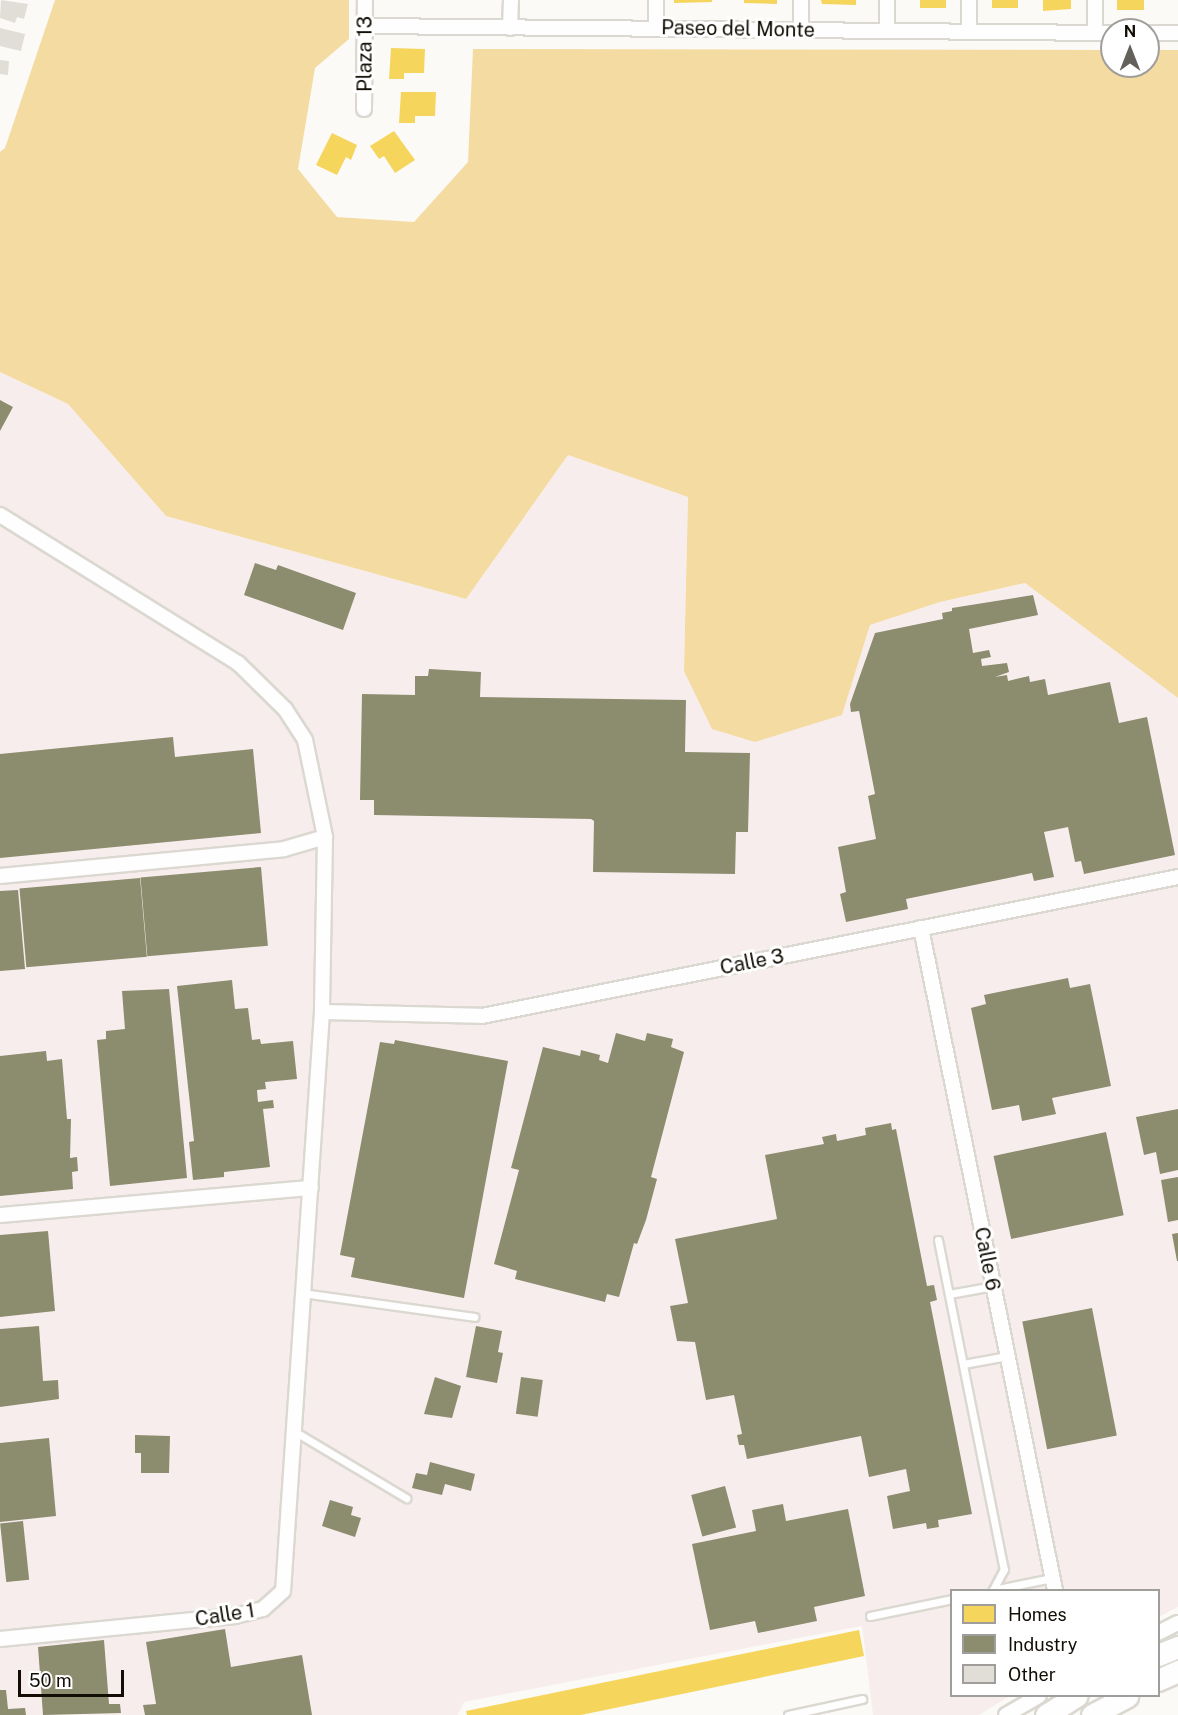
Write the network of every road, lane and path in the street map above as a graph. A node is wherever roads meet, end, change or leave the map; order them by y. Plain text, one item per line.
1 (365, 0) edge
2 (511, 0) edge
3 (656, 0) edge
4 (801, 0) edge
5 (888, 0) edge
6 (969, 0) edge
7 (1095, 0) edge
8 (365, 26) junction
9 (510, 28) junction
10 (656, 29) junction
11 (801, 30) junction
12 (887, 31) junction
13 (969, 31) junction
14 (1095, 32) junction
15 (1100, 32) edge
16 (1160, 33) edge
17 (1178, 33) edge
18 (364, 109) dead end
19 (0, 515) edge
20 (326, 837) junction
21 (0, 876) edge
22 (1178, 877) edge
23 (921, 928) junction
24 (322, 1012) junction
25 (311, 1188) junction
26 (0, 1215) edge
27 (938, 1240) dead end
28 (993, 1286) junction
29 (302, 1293) junction
30 (949, 1294) junction
31 (474, 1317) dead end
32 (1007, 1356) junction
33 (963, 1364) junction
34 (294, 1431) junction
35 (406, 1498) dead end
36 (1054, 1584) edge
37 (994, 1589) edge
38 (1003, 1589) edge
39 (950, 1599) edge
40 (870, 1616) dead end
41 (1178, 1623) edge
42 (1160, 1631) edge
43 (0, 1639) edge
44 (1178, 1647) edge
45 (1160, 1654) edge
46 (1178, 1671) edge
47 (1160, 1679) edge
48 (1036, 1697) edge
49 (1075, 1697) edge
50 (1078, 1697) edge
51 (1124, 1697) edge
52 (861, 1699) dead end
53 (788, 1715) edge
54 (1006, 1715) edge
55 (1046, 1715) edge
56 (1083, 1715) edge
57 (1092, 1715) edge

1 - 8 street, Plaza 13
2 - 9 street
3 - 10 street
4 - 11 street
5 - 12 street
6 - 13 street
7 - 14 street
8 - 9 street, Paseo del Monte
8 - 18 street, Plaza 13
9 - 10 street, Paseo del Monte
10 - 11 street, Paseo del Monte
11 - 12 street, Paseo del Monte
12 - 13 street, Paseo del Monte
13 - 14 street, Paseo del Monte
14 - 15 street, Paseo del Monte
16 - 17 street
19 - 20 street, Calle 1
20 - 21 street
20 - 24 street, Calle 1
22 - 23 street, Calle 3
23 - 24 street, Calle 3
23 - 28 street, Calle 6
24 - 25 street, Calle 1
25 - 26 street
25 - 29 street, Calle 1
27 - 30 lane
28 - 30 lane
28 - 32 street, Calle 6
29 - 31 lane
29 - 34 street, Calle 1
30 - 33 lane
32 - 33 lane
32 - 36 street, Calle 6
33 - 37 lane
34 - 35 lane
34 - 43 street, Calle 1
36 - 38 lane
39 - 40 lane
41 - 42 street
44 - 45 main road
46 - 47 main road
48 - 54 street
49 - 55 main road
50 - 56 street
51 - 57 main road
52 - 53 lane

